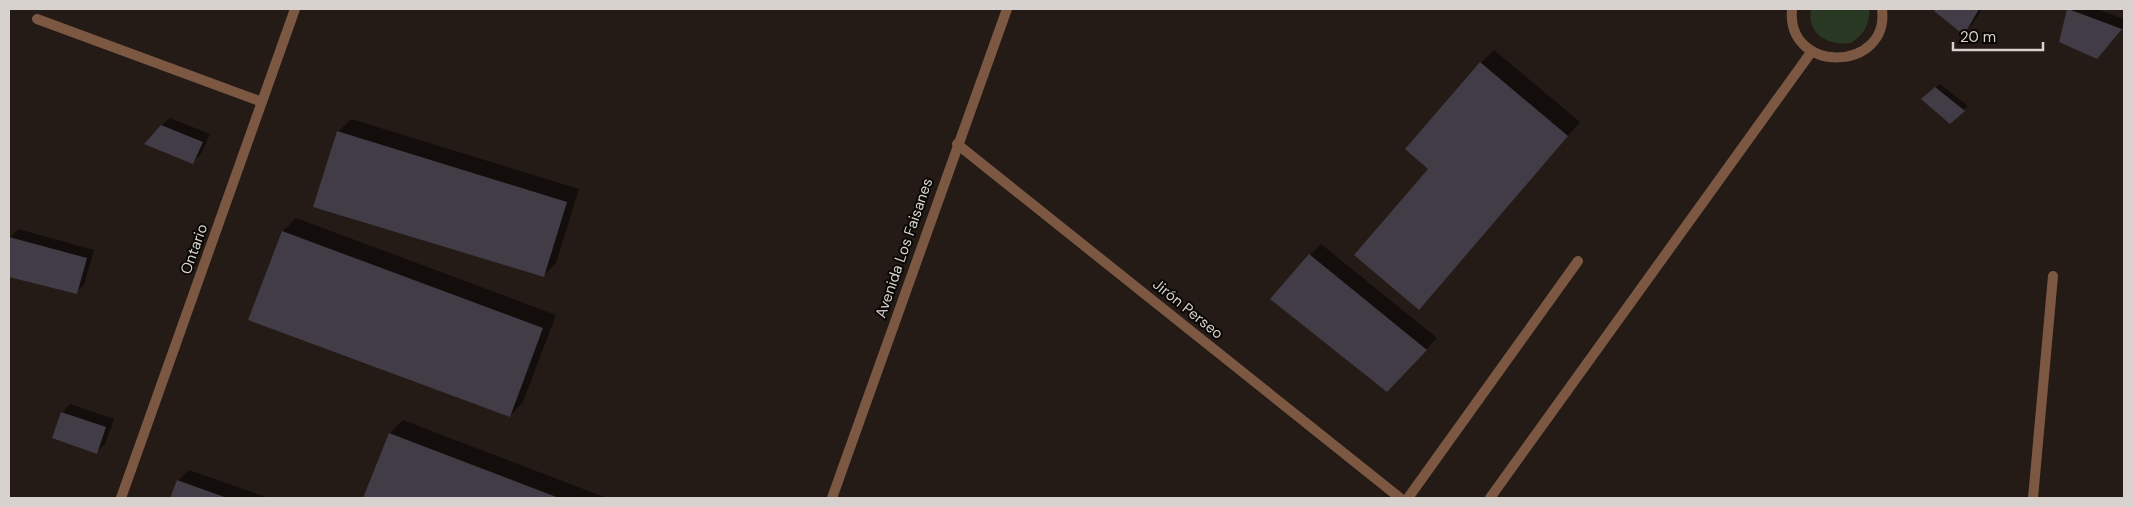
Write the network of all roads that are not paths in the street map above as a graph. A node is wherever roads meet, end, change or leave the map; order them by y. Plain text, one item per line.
1 (295, 9) edge
2 (1007, 9) edge
3 (1792, 9) edge
4 (1882, 9) edge
5 (37, 19) dead end
6 (1812, 52) junction
7 (262, 102) junction
8 (957, 144) junction
9 (1578, 262) dead end
10 (2053, 276) dead end
11 (120, 498) edge
12 (832, 498) edge
13 (1400, 498) edge
14 (1408, 498) edge
15 (1490, 498) edge
16 (2033, 498) edge

1 - 7 street, Ontario
2 - 8 street, Avenida Los Faisanes
3 - 6 street
4 - 6 street
5 - 7 street
6 - 15 street
7 - 11 street, Ontario
8 - 12 street, Avenida Los Faisanes
8 - 13 street, Jirón Perseo
9 - 14 street
10 - 16 street

